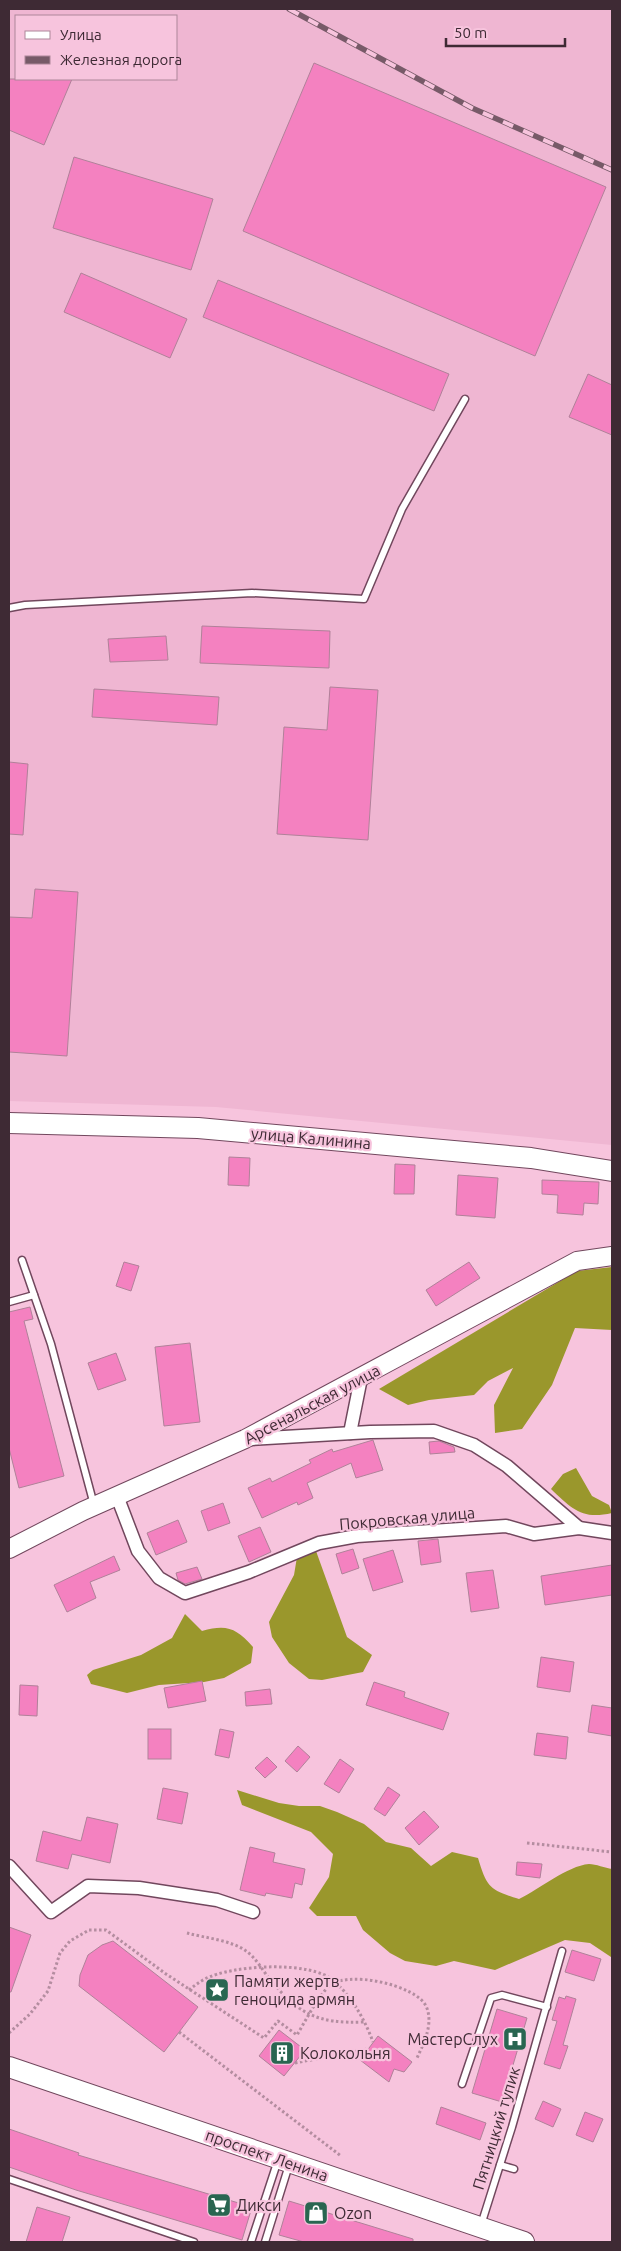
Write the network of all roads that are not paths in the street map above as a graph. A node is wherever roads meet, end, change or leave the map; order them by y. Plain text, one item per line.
1 (465, 399) dead end
2 (9, 608) edge
3 (9, 1123) edge
4 (612, 1171) edge
5 (612, 1256) edge
6 (22, 1260) dead end
7 (34, 1295) junction
8 (9, 1302) edge
9 (361, 1378) junction
10 (350, 1433) junction
11 (245, 1439) junction
12 (117, 1496) junction
13 (94, 1506) junction
14 (579, 1528) junction
15 (612, 1533) edge
16 (9, 1549) edge
17 (9, 1866) edge
18 (253, 1912) dead end
19 (562, 1950) dead end
20 (547, 2007) junction
21 (9, 2067) edge
22 (462, 2084) dead end
23 (284, 2161) junction
24 (500, 2165) junction
25 (514, 2169) dead end
26 (9, 2179) edge
27 (480, 2228) junction
28 (194, 2242) edge
29 (251, 2242) edge
30 (265, 2242) edge
31 (524, 2242) edge

1 - 2 lane
3 - 4 main road, улица Калинина
5 - 9 street, Арсенальская улица
6 - 7 lane
7 - 8 lane
7 - 13 lane
9 - 10 street
9 - 11 street, Арсенальская улица
10 - 11 street
10 - 14 street
11 - 12 street, Арсенальская улица
12 - 13 street, Арсенальская улица
12 - 14 street, Покровская улица
13 - 16 street, Арсенальская улица
14 - 15 street, Покровская улица
17 - 18 street
19 - 20 lane, Пятницкий тупик
20 - 22 lane
20 - 24 lane, Пятницкий тупик
21 - 23 main road, проспект Ленина
23 - 27 main road, проспект Ленина
23 - 29 lane
23 - 30 lane
24 - 25 lane
24 - 27 lane, Пятницкий тупик
26 - 28 lane
27 - 31 main road, проспект Ленина

